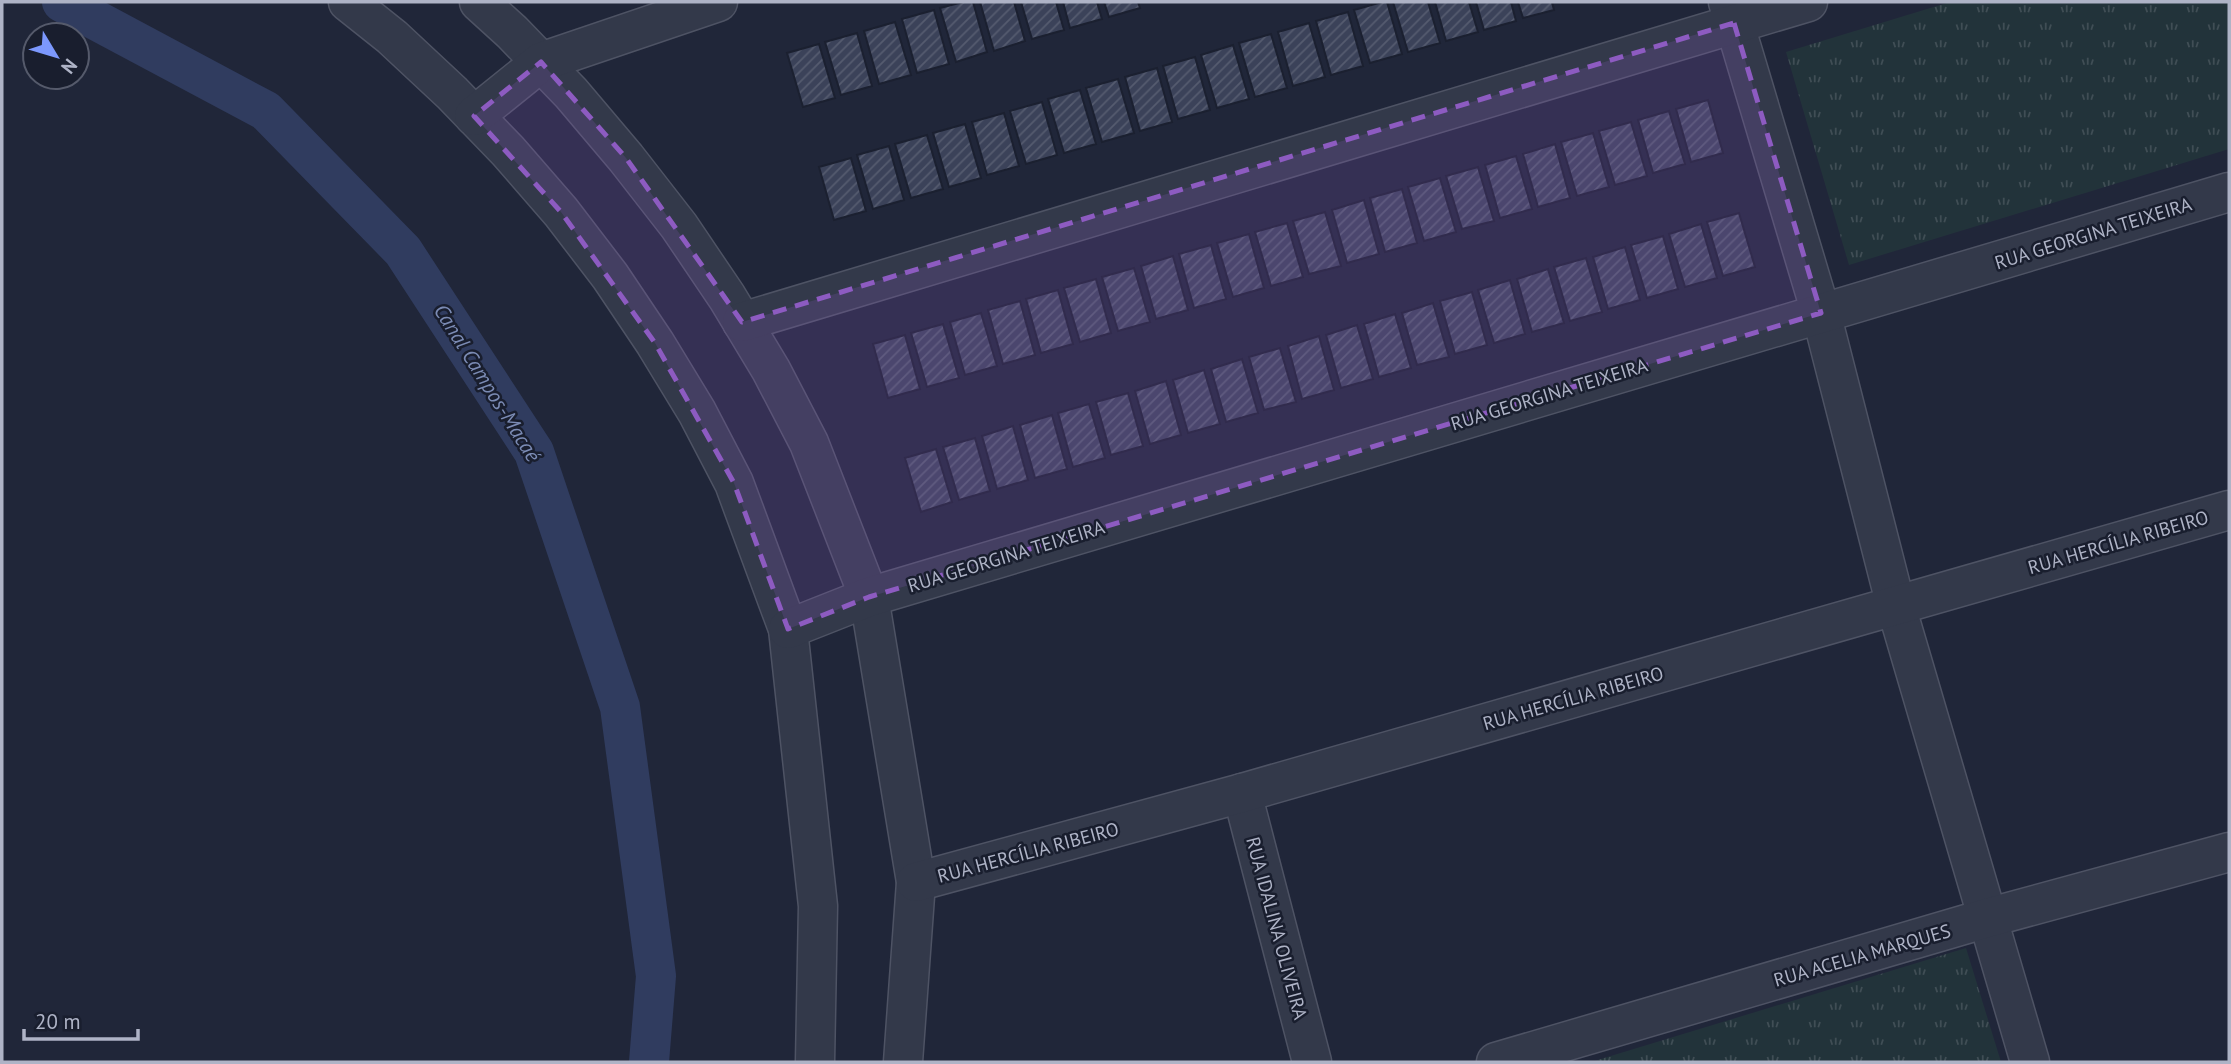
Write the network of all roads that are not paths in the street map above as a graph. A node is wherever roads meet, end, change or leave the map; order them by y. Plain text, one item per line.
1 (348, 2) edge
2 (479, 2) edge
3 (718, 2) edge
4 (1808, 2) edge
5 (1731, 12) edge
6 (541, 62) junction
7 (474, 116) junction
8 (2229, 192) edge
9 (1821, 313) junction
10 (742, 322) junction
11 (2229, 510) edge
12 (869, 597) junction
13 (1896, 606) junction
14 (788, 629) junction
15 (1242, 793) junction
16 (2229, 852) edge
17 (916, 882) junction
18 (1987, 918) junction
19 (815, 1062) edge
20 (903, 1062) edge
21 (1312, 1062) edge
22 (1496, 1062) edge
23 (2030, 1062) edge

1 - 7 street
2 - 6 street
3 - 6 street
4 - 5 street
5 - 9 street
5 - 10 street
6 - 7 street
6 - 10 street
7 - 14 street
8 - 9 street, RUA GEORGINA TEIXEIRA
9 - 12 street, RUA GEORGINA TEIXEIRA
9 - 13 street
10 - 12 street
11 - 13 street, RUA HERCÍLIA RIBEIRO
12 - 14 street, RUA GEORGINA TEIXEIRA
12 - 17 street
13 - 15 street, RUA HERCÍLIA RIBEIRO
13 - 18 street
14 - 19 street
15 - 17 street, RUA HERCÍLIA RIBEIRO
15 - 21 street, RUA IDALINA OLIVEIRA
16 - 18 street, RUA ACELIA MARQUES
17 - 20 street
18 - 22 street, RUA ACELIA MARQUES
18 - 23 street

